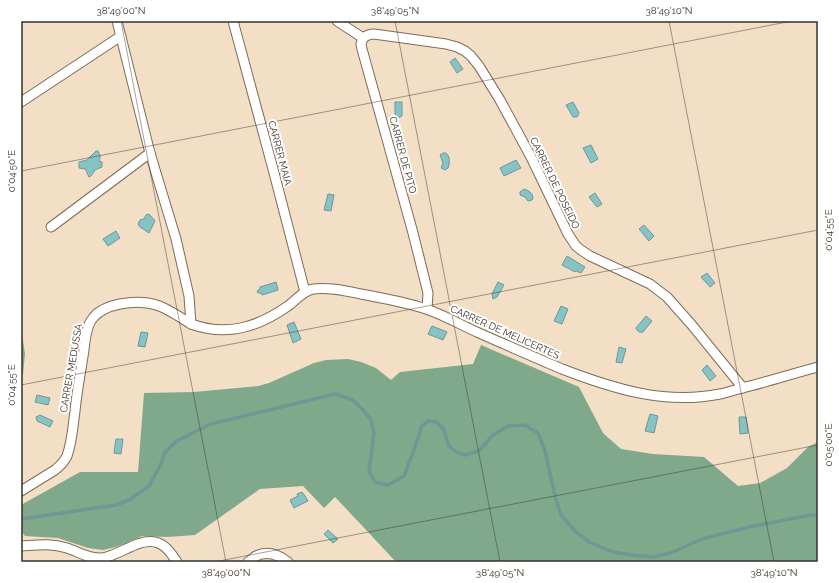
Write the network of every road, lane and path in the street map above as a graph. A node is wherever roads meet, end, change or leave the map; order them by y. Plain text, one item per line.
1 (117, 21) edge
2 (233, 21) edge
3 (336, 21) edge
4 (121, 36) junction
5 (363, 38) junction
6 (21, 102) edge
7 (150, 153) junction
8 (51, 227) dead end
9 (305, 292) junction
10 (427, 309) junction
11 (191, 324) junction
12 (818, 367) edge
13 (743, 388) junction
14 (21, 491) edge
15 (21, 546) edge
16 (177, 562) edge
17 (248, 562) edge
18 (288, 562) edge

1 - 4 street
2 - 9 street, CARRER MAIA
3 - 5 street
4 - 6 street
4 - 7 street
5 - 10 street, CARRER DE PITO
5 - 13 street, CARRER DE POSEIDO
7 - 8 street
7 - 11 street
9 - 10 street, CARRER DE MELICERTES
9 - 11 street
10 - 13 street, CARRER DE MELICERTES
11 - 14 street, CARRER MEDUSSA
12 - 13 street, CARRER DE MELICERTES
15 - 16 street
17 - 18 street

